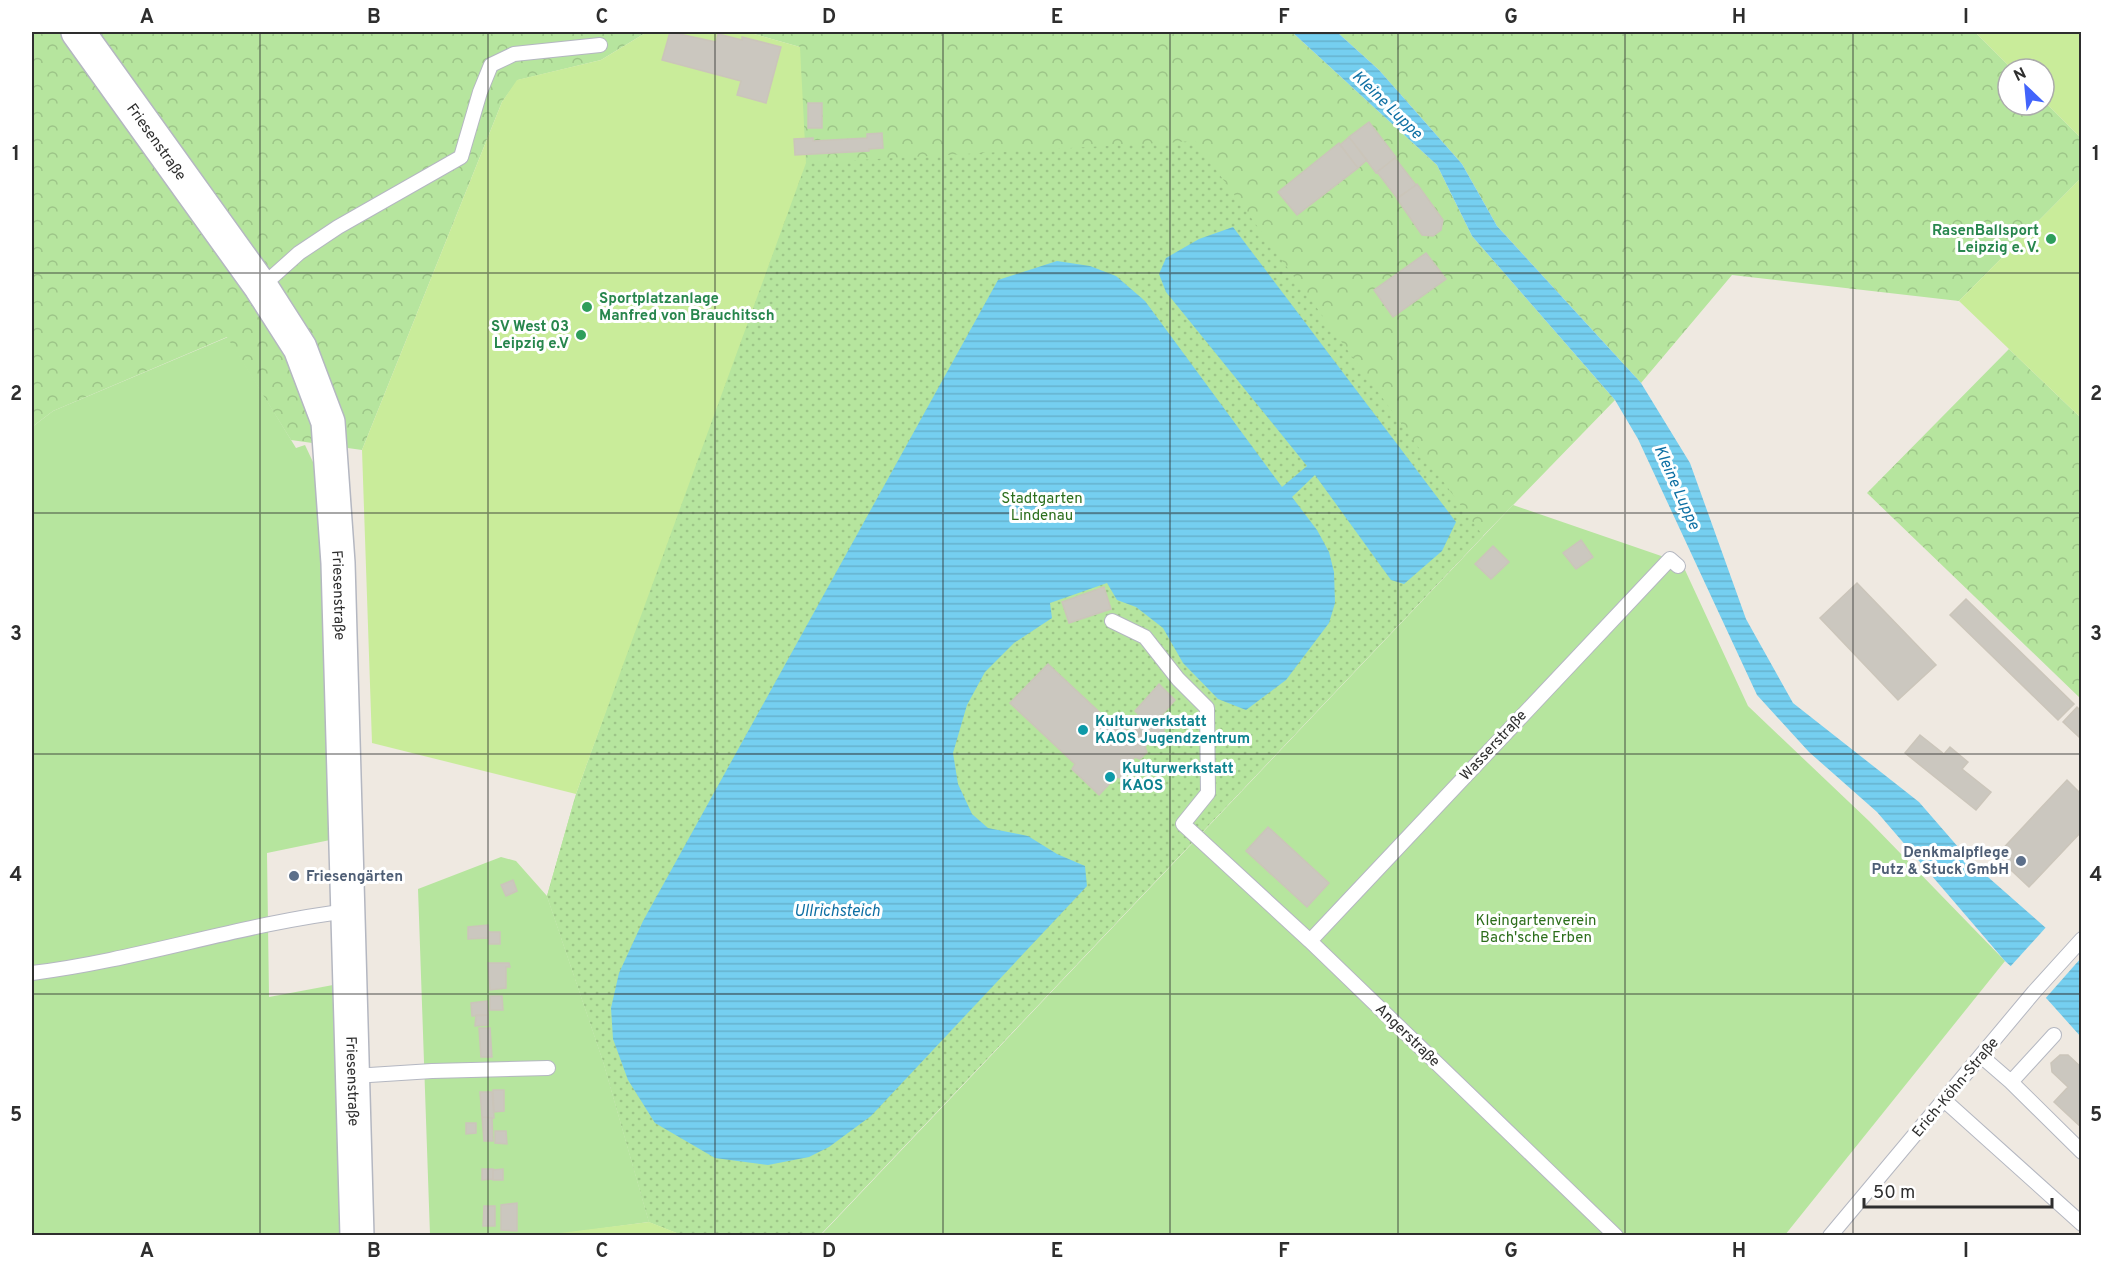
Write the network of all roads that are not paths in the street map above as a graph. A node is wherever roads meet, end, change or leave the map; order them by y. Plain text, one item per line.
1 (78, 32) edge
2 (600, 45) dead end
3 (261, 287) junction
4 (1678, 566) dead end
5 (1112, 621) dead end
6 (348, 911) junction
7 (1310, 941) junction
8 (2078, 943) edge
9 (32, 973) edge
10 (2054, 1035) dead end
11 (1981, 1056) junction
12 (548, 1068) dead end
13 (354, 1077) junction
14 (2011, 1082) junction
15 (1944, 1100) junction
16 (2082, 1152) edge
17 (2082, 1224) edge
18 (357, 1236) edge
19 (1616, 1236) edge
20 (1830, 1236) edge

1 - 3 street, Friesenstraße
2 - 3 lane
3 - 6 street, Friesenstraße
4 - 7 lane, Wasserstraße
5 - 7 lane, Angerstraße
6 - 9 lane
6 - 13 street, Friesenstraße
7 - 19 lane, Angerstraße
8 - 11 lane, Erich-Köhn-Straße
10 - 14 lane
11 - 14 lane
11 - 15 lane, Erich-Köhn-Straße
12 - 13 lane
13 - 18 street, Friesenstraße
14 - 16 lane
15 - 17 lane
15 - 20 lane, Erich-Köhn-Straße

